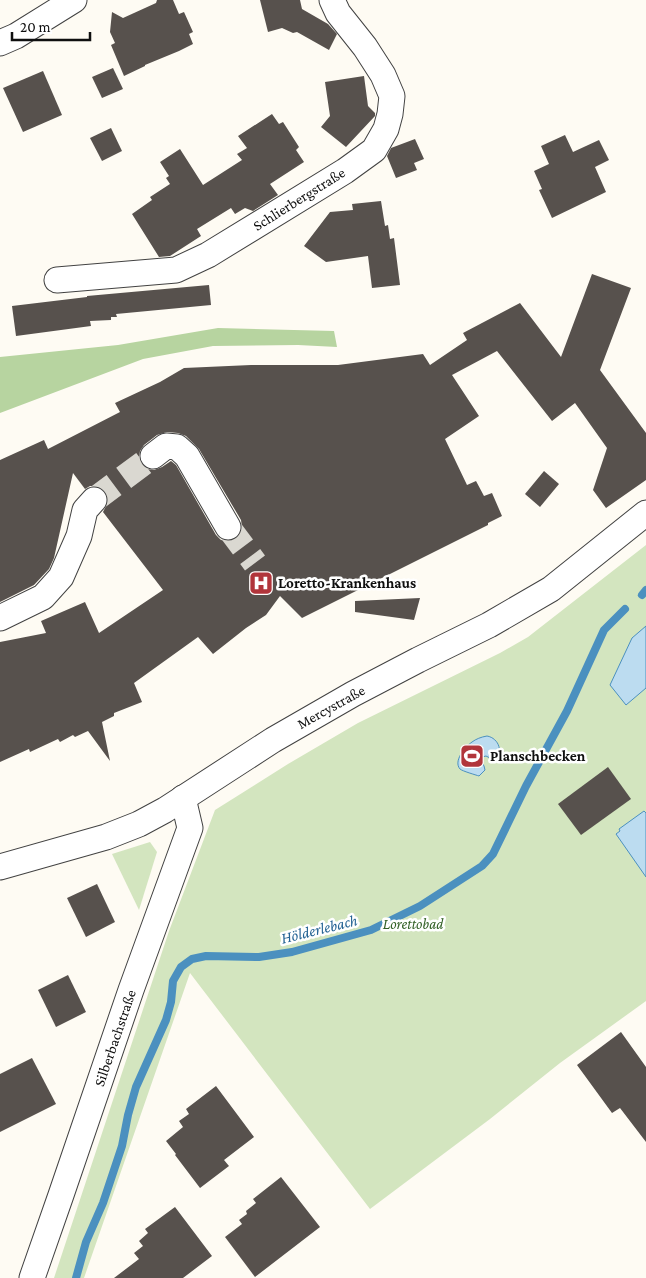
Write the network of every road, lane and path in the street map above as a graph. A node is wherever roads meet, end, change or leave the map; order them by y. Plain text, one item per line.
1 (74, 0) edge
2 (332, 0) edge
3 (0, 43) edge
4 (57, 280) dead end
5 (153, 456) tunnel mouth
6 (94, 500) tunnel mouth
7 (646, 513) edge
8 (228, 526) tunnel mouth
9 (0, 618) edge
10 (184, 798) junction
11 (0, 867) edge
12 (32, 1278) edge

1 - 3 street
2 - 4 street, Schlierbergstraße
5 - 8 street
6 - 9 street
7 - 10 street, Mercystraße
10 - 11 street, Mercystraße
10 - 12 street, Silberbachstraße

